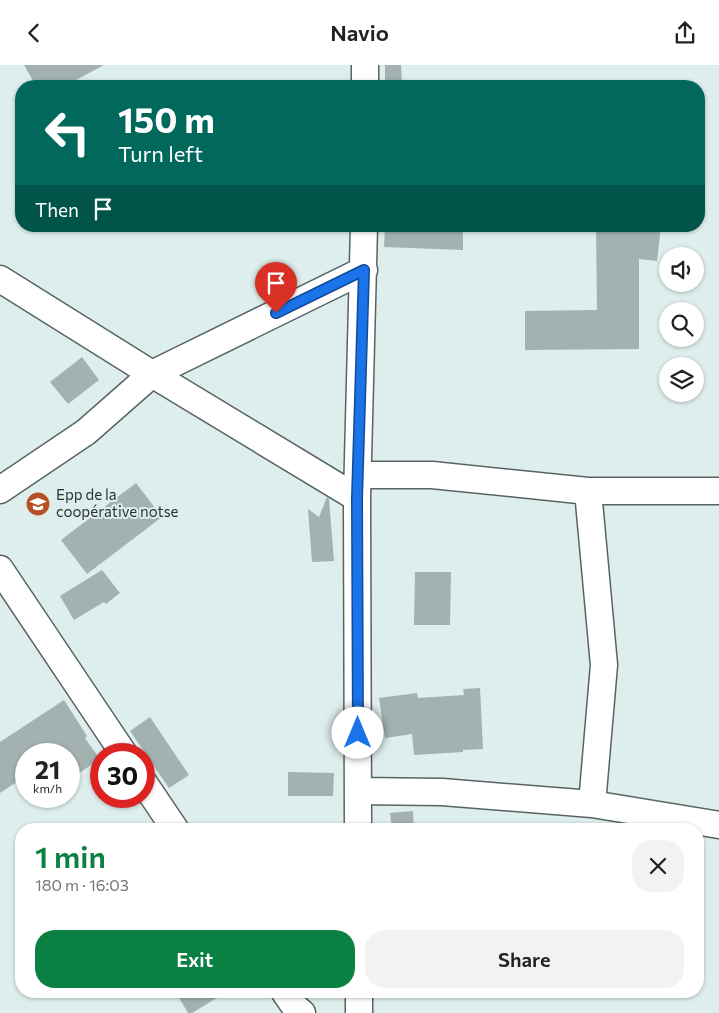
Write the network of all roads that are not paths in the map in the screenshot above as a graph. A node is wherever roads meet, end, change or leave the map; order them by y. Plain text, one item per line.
1 (365, 65) edge
2 (365, 80) edge
3 (364, 232) edge
4 (364, 270) junction
5 (0, 279) edge
6 (152, 375) junction
7 (357, 487) junction
8 (0, 490) edge
9 (588, 491) junction
10 (719, 491) edge
11 (0, 569) edge
12 (117, 743) edge
13 (358, 791) junction
14 (155, 799) edge
15 (592, 804) junction
16 (171, 823) edge
17 (358, 823) edge
18 (719, 825) edge
19 (289, 998) edge
20 (359, 998) edge
21 (302, 1013) edge
22 (359, 1013) edge

1 - 2 street
3 - 4 street
4 - 6 street
4 - 7 street
5 - 6 street
6 - 7 street
6 - 8 street
7 - 9 street
7 - 13 street
9 - 10 street
9 - 15 street
11 - 12 street
13 - 15 street
13 - 17 street
14 - 16 street
15 - 18 street
19 - 21 street
20 - 22 street

